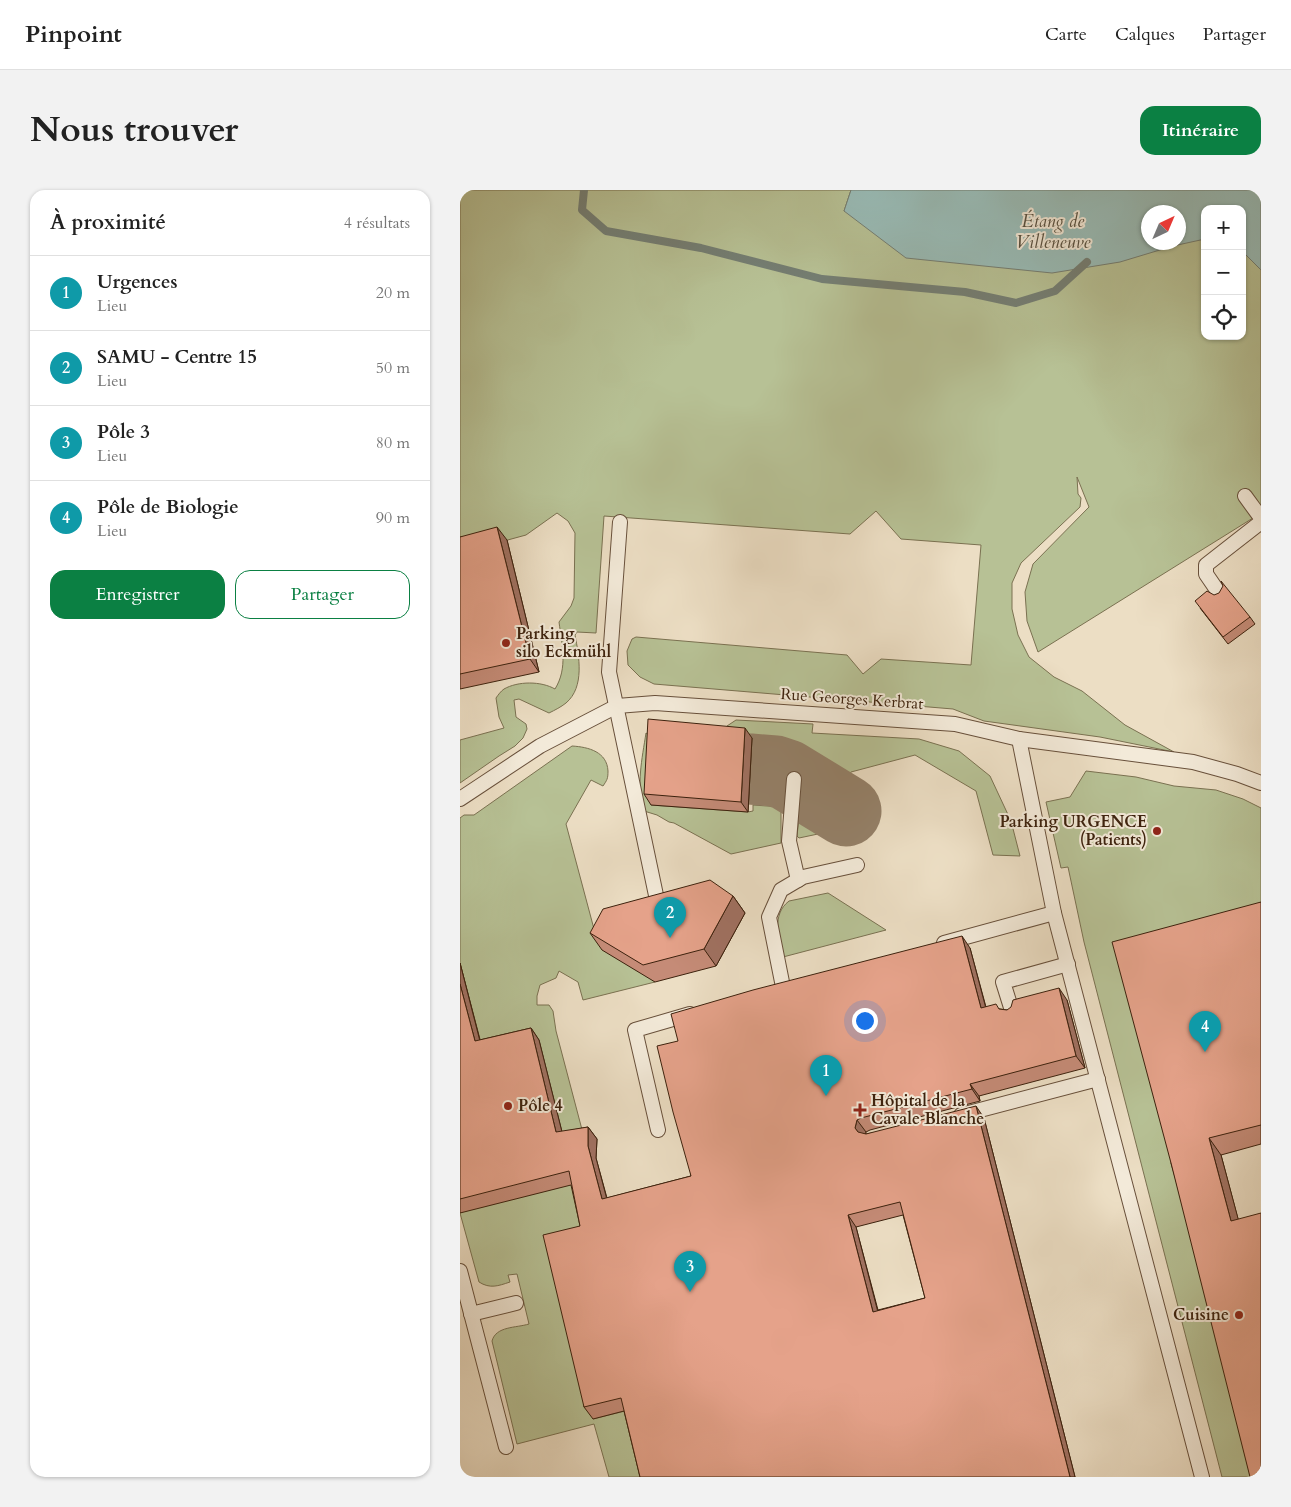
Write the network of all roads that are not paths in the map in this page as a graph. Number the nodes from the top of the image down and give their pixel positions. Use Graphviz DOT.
graph roads {
  1 [pos="1245,496"];
  2 [pos="1261,518"];
  3 [pos="620,522"];
  4 [pos="1261,522"];
  5 [pos="1219,593"];
  6 [pos="617,706"];
  7 [pos="1019,739"];
  8 [pos="794,779"];
  9 [pos="1261,783"];
  10 [pos="460,799"];
  11 [pos="857,865"];
  12 [pos="798,880"];
  13 [pos="657,900"];
  14 [pos="1054,912"];
  15 [pos="933,946"];
  16 [pos="1068,964"];
  17 [pos="783,987"];
  18 [pos="700,1012"];
  19 [pos="1013,1014"];
  20 [pos="1098,1079"];
  21 [pos="949,1118"];
  22 [pos="658,1130"];
  23 [pos="460,1271"];
  24 [pos="516,1303"];
  25 [pos="471,1314"];
  26 [pos="506,1447"];
  27 [pos="1202,1477"];
  1 -- 2 [label="lane"];
  3 -- 6 [label="lane"];
  4 -- 5 [label="lane"];
  6 -- 7 [label="lane, Rue Georges Kerbrat"];
  6 -- 10 [label="lane, Rue Georges Kerbrat"];
  6 -- 13 [label="lane"];
  7 -- 9 [label="lane, Rue Georges Kerbrat"];
  7 -- 14 [label="lane"];
  8 -- 12 [label="lane"];
  11 -- 12 [label="lane"];
  12 -- 17 [label="lane"];
  14 -- 15 [label="lane"];
  14 -- 16 [label="lane"];
  16 -- 19 [label="lane"];
  16 -- 20 [label="lane"];
  18 -- 22 [label="lane"];
  20 -- 21 [label="lane"];
  20 -- 27 [label="lane"];
  23 -- 25 [label="lane"];
  24 -- 25 [label="lane"];
  25 -- 26 [label="lane"];
}
